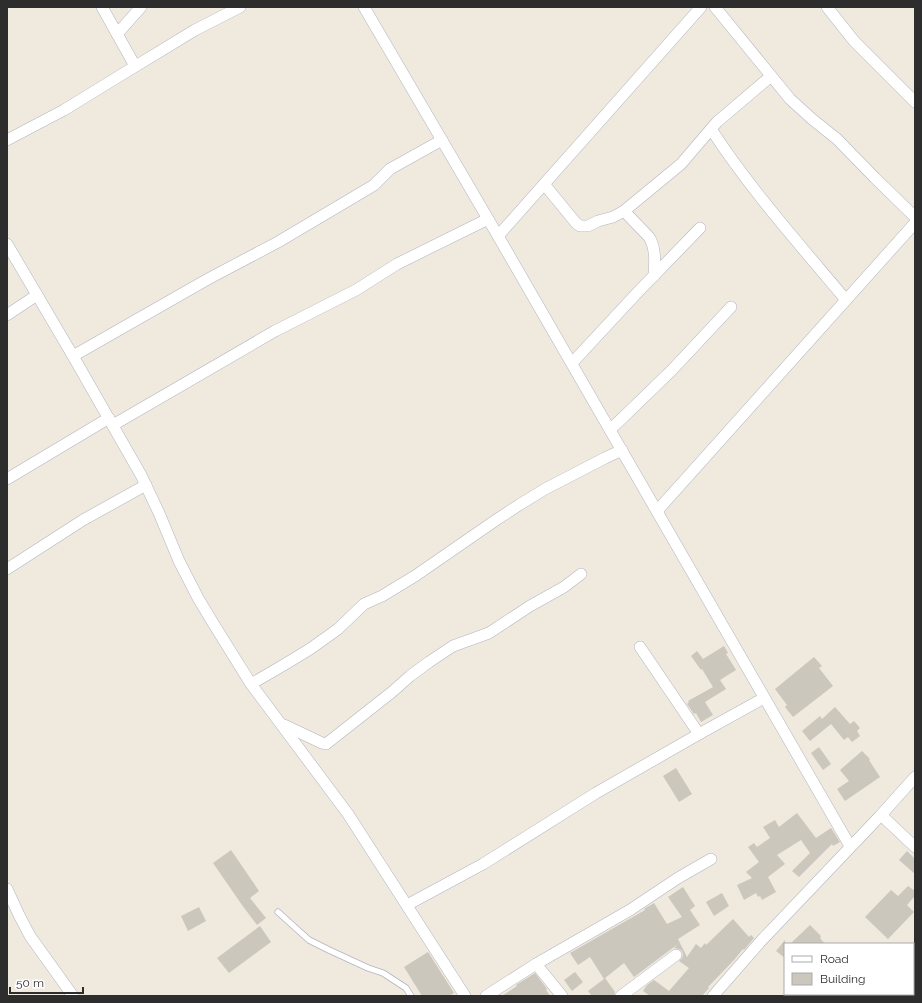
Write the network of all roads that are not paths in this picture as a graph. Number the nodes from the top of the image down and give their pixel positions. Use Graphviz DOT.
graph roads {
  1 [pos="102,7"];
  2 [pos="141,7"];
  3 [pos="240,7"];
  4 [pos="364,7"];
  5 [pos="701,7"];
  6 [pos="715,7"];
  7 [pos="827,7"];
  8 [pos="117,34"];
  9 [pos="135,66"];
  10 [pos="771,76"];
  11 [pos="915,102"];
  12 [pos="711,129"];
  13 [pos="7,140"];
  14 [pos="442,140"];
  15 [pos="544,184"];
  16 [pos="624,211"];
  17 [pos="915,217"];
  18 [pos="488,219"];
  19 [pos="915,223"];
  20 [pos="700,228"];
  21 [pos="498,236"];
  22 [pos="7,244"];
  23 [pos="654,276"];
  24 [pos="37,296"];
  25 [pos="846,300"];
  26 [pos="731,307"];
  27 [pos="7,315"];
  28 [pos="73,356"];
  29 [pos="572,363"];
  30 [pos="111,422"];
  31 [pos="610,430"];
  32 [pos="622,450"];
  33 [pos="7,479"];
  34 [pos="146,485"];
  35 [pos="657,510"];
  36 [pos="7,569"];
  37 [pos="581,574"];
  38 [pos="640,648"];
  39 [pos="251,684"];
  40 [pos="764,698"];
  41 [pos="281,724"];
  42 [pos="698,734"];
  43 [pos="915,777"];
  44 [pos="881,815"];
  45 [pos="850,846"];
  46 [pos="915,847"];
  47 [pos="711,859"];
  48 [pos="7,889"];
  49 [pos="407,905"];
  50 [pos="278,912"];
  51 [pos="676,955"];
  52 [pos="536,964"];
  53 [pos="73,996"];
  54 [pos="411,996"];
  55 [pos="465,996"];
  56 [pos="486,996"];
  57 [pos="562,996"];
  58 [pos="621,996"];
  59 [pos="712,996"];
  1 -- 8 [label="street"];
  2 -- 8 [label="street"];
  3 -- 9 [label="street"];
  4 -- 14 [label="street"];
  5 -- 15 [label="street"];
  6 -- 10 [label="street"];
  7 -- 11 [label="street"];
  8 -- 9 [label="street"];
  9 -- 13 [label="street"];
  10 -- 12 [label="street"];
  10 -- 17 [label="street"];
  12 -- 16 [label="street"];
  12 -- 25 [label="street"];
  14 -- 18 [label="street"];
  14 -- 28 [label="street"];
  15 -- 16 [label="street"];
  15 -- 21 [label="street"];
  16 -- 23 [label="street"];
  18 -- 21 [label="street"];
  18 -- 30 [label="street"];
  19 -- 25 [label="street"];
  20 -- 23 [label="street"];
  21 -- 29 [label="street"];
  22 -- 24 [label="street"];
  23 -- 29 [label="street"];
  24 -- 27 [label="street"];
  24 -- 28 [label="street"];
  25 -- 35 [label="street"];
  26 -- 31 [label="street"];
  28 -- 30 [label="street"];
  29 -- 31 [label="street"];
  30 -- 33 [label="street"];
  30 -- 34 [label="street"];
  31 -- 32 [label="street"];
  32 -- 35 [label="street"];
  32 -- 39 [label="street"];
  34 -- 36 [label="street"];
  34 -- 39 [label="street"];
  35 -- 40 [label="street"];
  37 -- 41 [label="street"];
  38 -- 42 [label="street"];
  39 -- 41 [label="street"];
  40 -- 42 [label="street"];
  40 -- 45 [label="street"];
  41 -- 49 [label="street"];
  42 -- 49 [label="street"];
  43 -- 44 [label="street"];
  44 -- 45 [label="street"];
  44 -- 46 [label="street"];
  45 -- 59 [label="street"];
  47 -- 52 [label="street"];
  48 -- 53 [label="street"];
  49 -- 55 [label="street"];
  50 -- 54 [label="lane"];
  51 -- 58 [label="street"];
  52 -- 56 [label="street"];
  52 -- 57 [label="street"];
}
